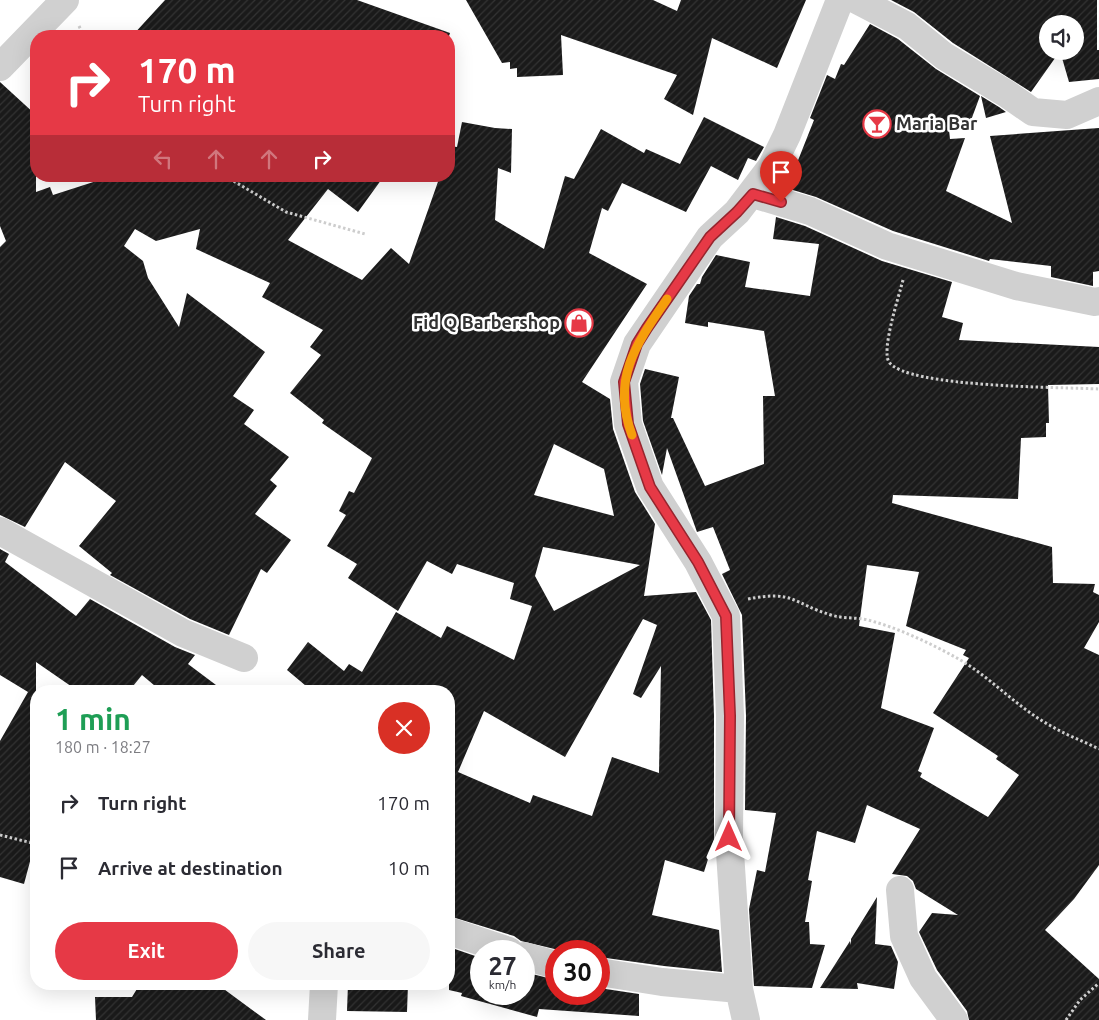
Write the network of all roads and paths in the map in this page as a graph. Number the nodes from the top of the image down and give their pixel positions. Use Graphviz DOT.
graph roads {
  1 [pos="65,0"];
  2 [pos="840,0"];
  3 [pos="857,0"];
  4 [pos="36,30"];
  5 [pos="30,36"];
  6 [pos="0,67"];
  7 [pos="1099,101"];
  8 [pos="235,182"];
  9 [pos="753,194"];
  10 [pos="365,234"];
  11 [pos="909,253"];
  12 [pos="1099,301"];
  13 [pos="1099,389"];
  14 [pos="0,531"];
  15 [pos="720,605"];
  16 [pos="244,658"];
  17 [pos="1099,749"];
  18 [pos="0,834"];
  19 [pos="30,842"];
  20 [pos="900,890"];
  21 [pos="455,933"];
  22 [pos="476,940"];
  23 [pos="610,974"];
  24 [pos="1099,983"];
  25 [pos="739,989"];
  26 [pos="324,990"];
  27 [pos="322,1020"];
  28 [pos="746,1020"];
  29 [pos="954,1020"];
  30 [pos="1066,1020"];
  1 -- 4 [label="street"];
  2 -- 9 [label="street"];
  3 -- 7 [label="street"];
  5 -- 6 [label="street"];
  8 -- 10 [label="path"];
  9 -- 11 [label="street"];
  9 -- 15 [label="street"];
  11 -- 12 [label="street"];
  11 -- 13 [label="path"];
  14 -- 16 [label="street"];
  15 -- 17 [label="path"];
  15 -- 25 [label="street"];
  18 -- 19 [label="path"];
  20 -- 29 [label="street"];
  21 -- 22 [label="street"];
  23 -- 25 [label="street"];
  24 -- 30 [label="path"];
  25 -- 28 [label="street"];
  26 -- 27 [label="street"];
}
